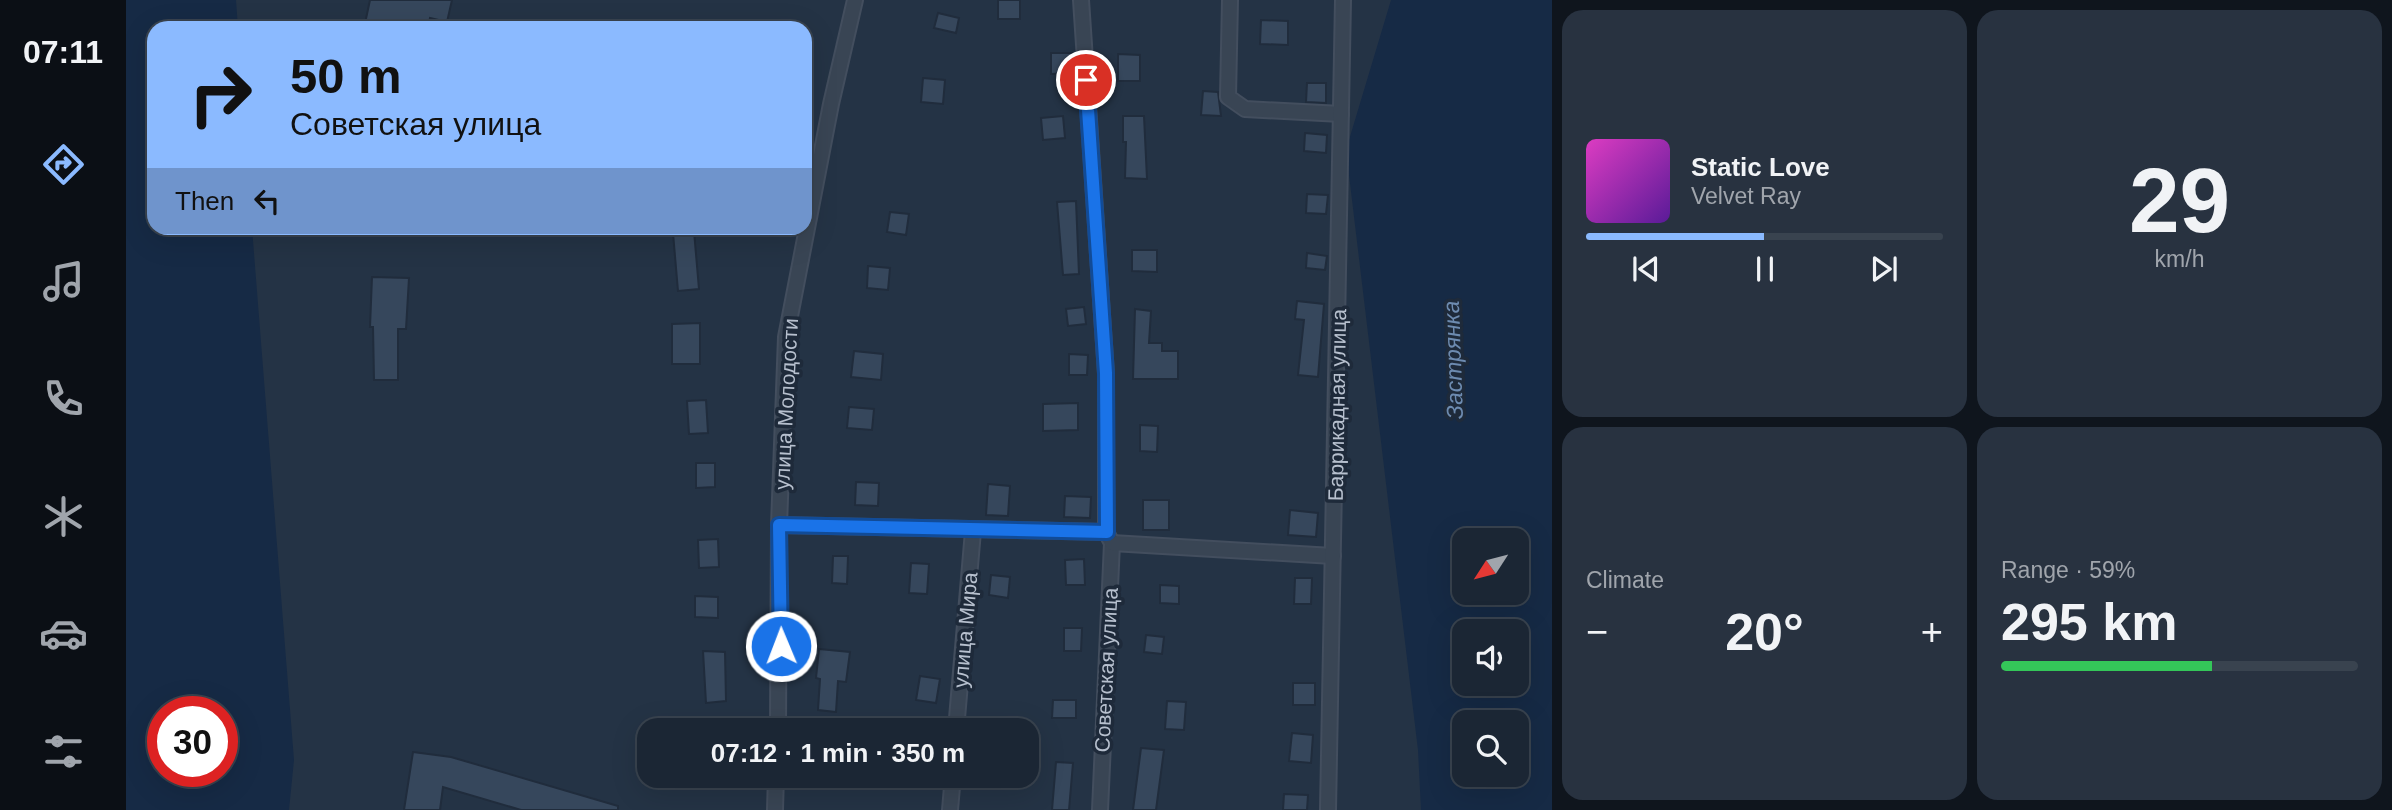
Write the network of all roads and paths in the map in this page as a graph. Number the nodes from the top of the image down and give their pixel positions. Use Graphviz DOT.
graph roads {
  1 [pos="855,0"];
  2 [pos="1081,0"];
  3 [pos="1230,0"];
  4 [pos="1343,0"];
  5 [pos="1341,114"];
  6 [pos="812,202"];
  7 [pos="806,235"];
  8 [pos="779,525"];
  9 [pos="973,531"];
  10 [pos="1109,538"];
  11 [pos="1334,556"];
  12 [pos="778,718"];
  13 [pos="957,718"];
  14 [pos="776,788"];
  15 [pos="952,788"];
  16 [pos="775,810"];
  17 [pos="950,810"];
  18 [pos="1100,810"];
  19 [pos="1328,810"];
  1 -- 6 [label="street, улица Молодости"];
  2 -- 10 [label="street, Советская улица"];
  3 -- 5 [label="street"];
  4 -- 5 [label="street, Баррикадная улица"];
  5 -- 11 [label="street, Баррикадная улица"];
  7 -- 8 [label="street, улица Молодости"];
  8 -- 9 [label="street"];
  8 -- 12 [label="street, улица Молодости"];
  9 -- 10 [label="street"];
  9 -- 13 [label="street, улица Мира"];
  10 -- 11 [label="street"];
  10 -- 18 [label="street, Советская улица"];
  11 -- 19 [label="street, Баррикадная улица"];
  14 -- 16 [label="street"];
  15 -- 17 [label="street"];
}
